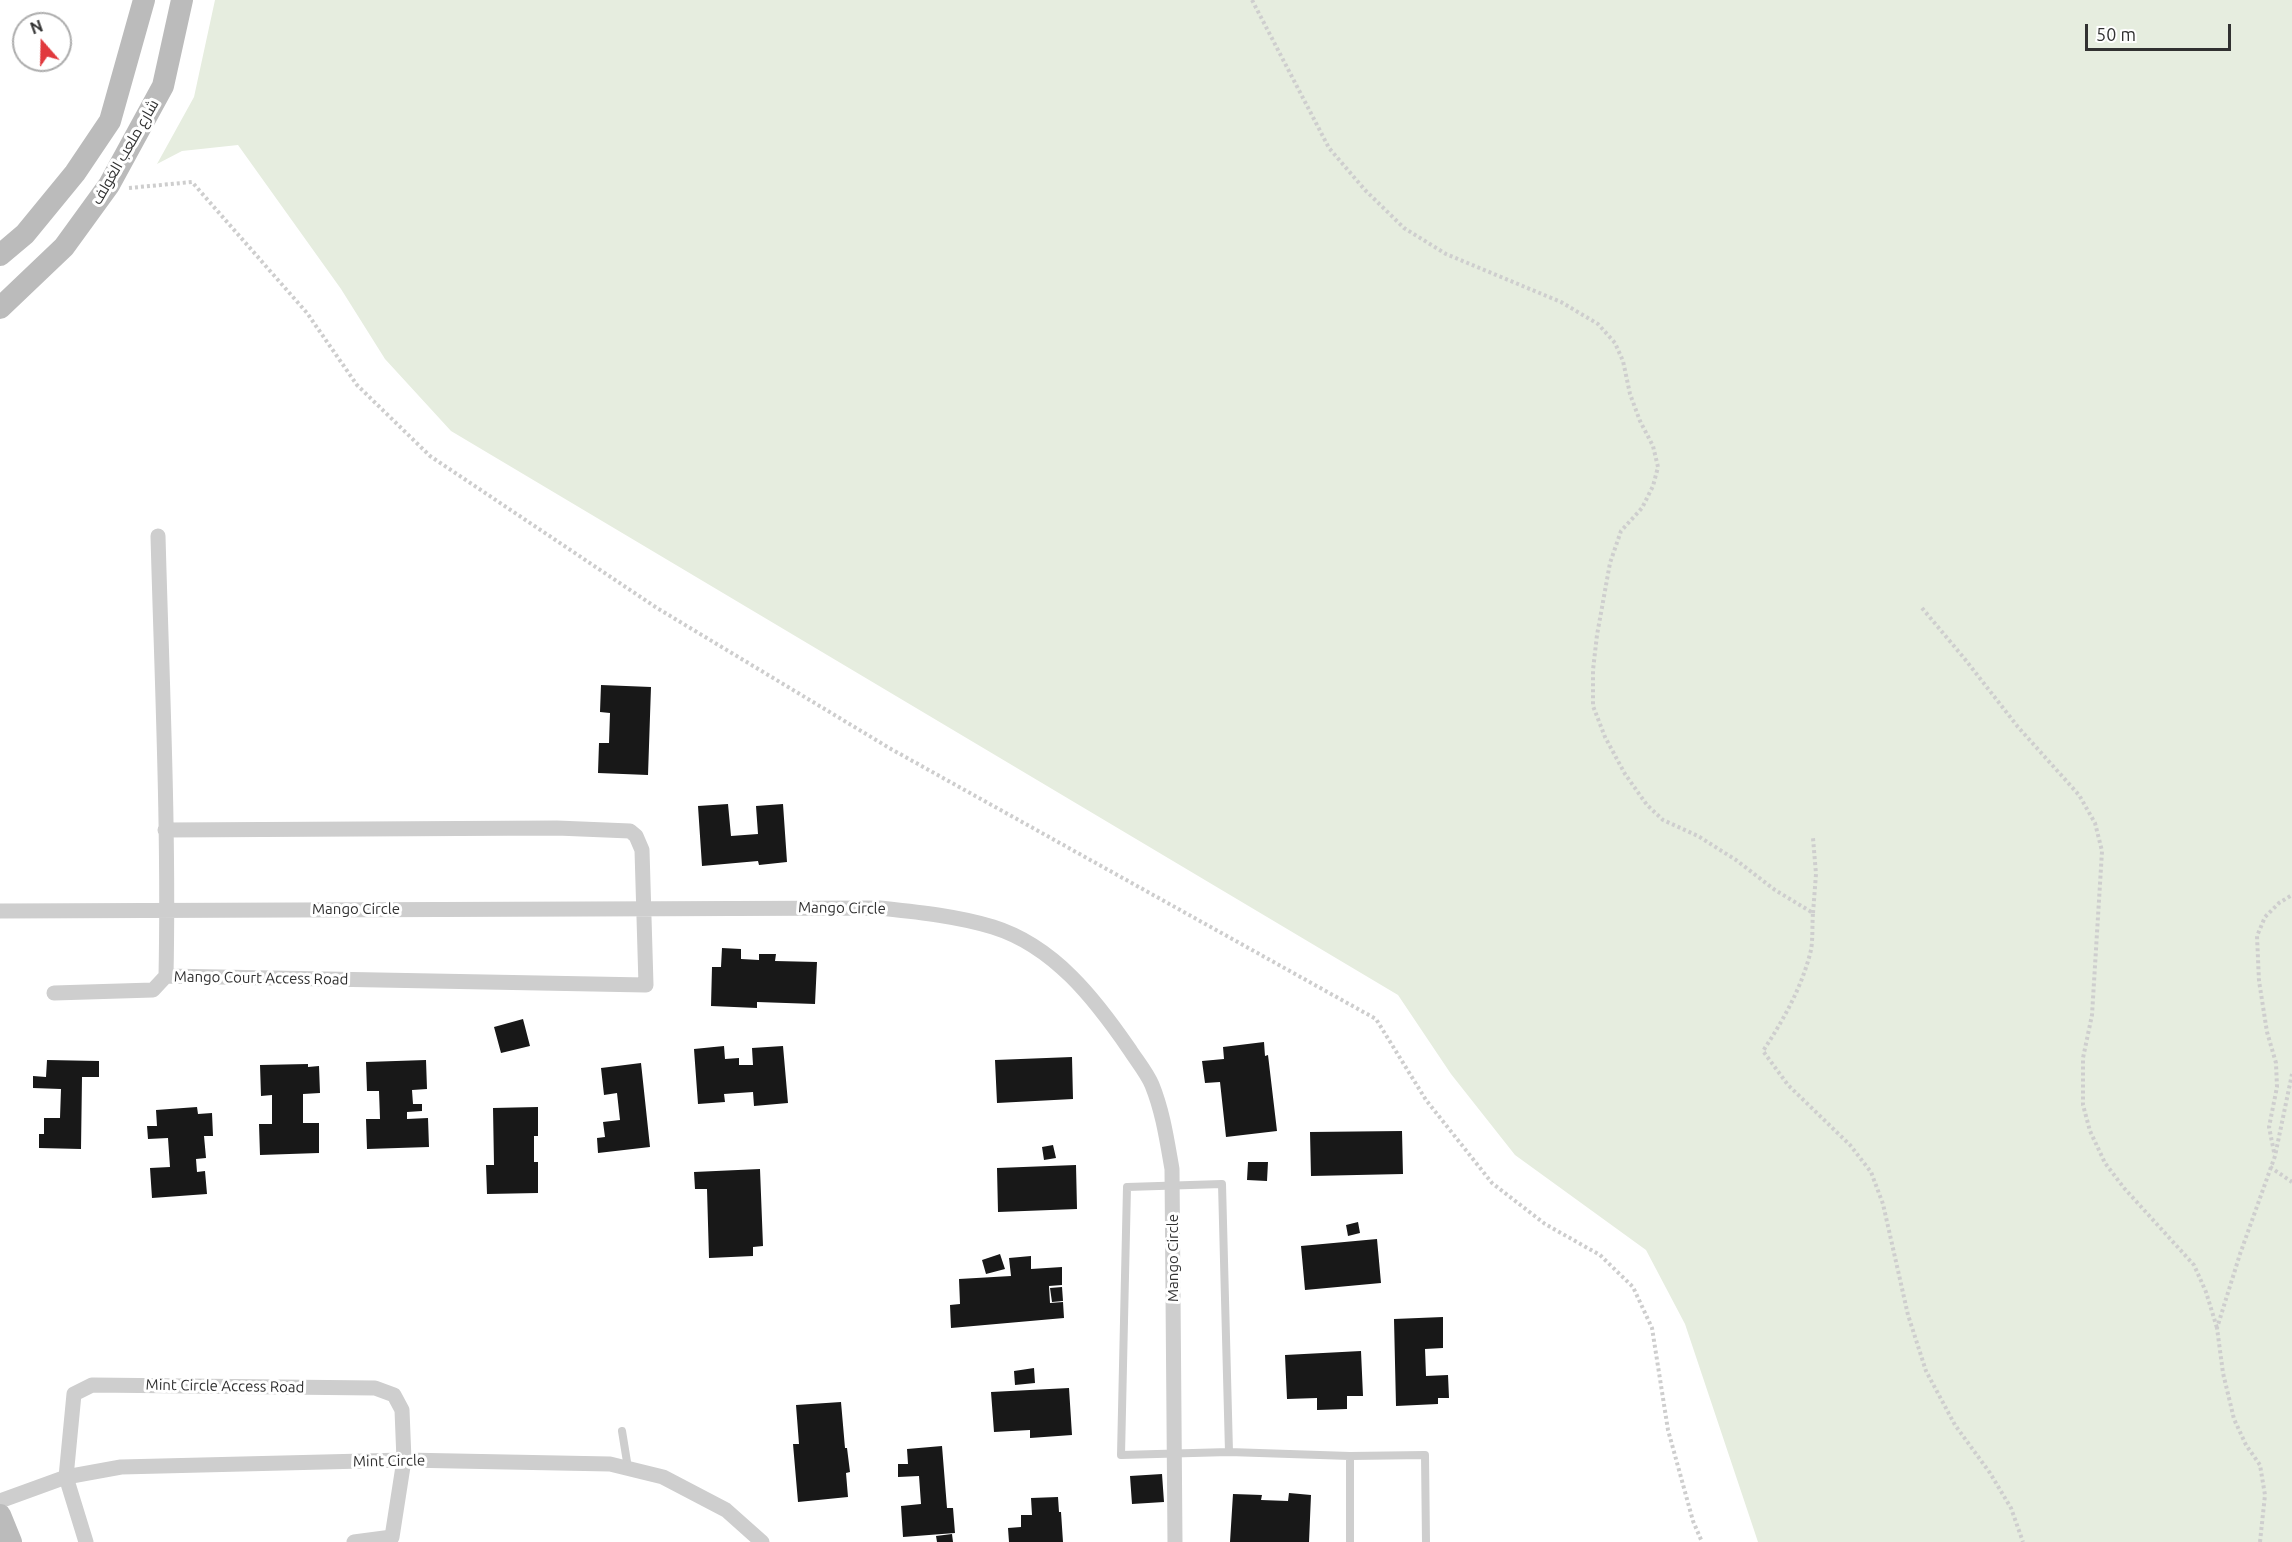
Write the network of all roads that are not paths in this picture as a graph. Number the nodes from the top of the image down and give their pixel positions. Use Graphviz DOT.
graph roads {
  1 [pos="144,0"];
  2 [pos="182,0"];
  3 [pos="0,255"];
  4 [pos="0,308"];
  5 [pos="158,537"];
  6 [pos="165,830"];
  7 [pos="645,908"];
  8 [pos="168,910"];
  9 [pos="0,911"];
  10 [pos="166,976"];
  11 [pos="54,993"];
  12 [pos="1173,1186"];
  13 [pos="622,1431"];
  14 [pos="1229,1452"];
  15 [pos="1174,1455"];
  16 [pos="1350,1456"];
  17 [pos="404,1460"];
  18 [pos="628,1468"];
  19 [pos="66,1477"];
  20 [pos="0,1501"];
  21 [pos="0,1515"];
  22 [pos="11,1542"];
  23 [pos="86,1542"];
  24 [pos="354,1542"];
  25 [pos="762,1542"];
  26 [pos="1175,1542"];
  27 [pos="1350,1542"];
  28 [pos="1426,1542"];
  1 -- 3 [label="main road, شارع ملعب الغولف"];
  2 -- 4 [label="main road, شارع ملعب الغولف"];
  5 -- 6 [label="street, Mango Court Access Road"];
  6 -- 7 [label="street"];
  6 -- 8 [label="street, Mango Court Access Road"];
  7 -- 8 [label="street, Mango Circle"];
  7 -- 10 [label="street, Mango Court Access Road"];
  7 -- 12 [label="street, Mango Circle"];
  8 -- 9 [label="street, Mango Circle"];
  8 -- 10 [label="street, Mango Court Access Road"];
  10 -- 11 [label="street"];
  12 -- 14 [label="lane"];
  12 -- 15 [label="street, Mango Circle"];
  12 -- 15 [label="lane"];
  13 -- 18 [label="lane"];
  14 -- 15 [label="lane"];
  14 -- 16 [label="lane"];
  15 -- 26 [label="street, Mango Circle"];
  16 -- 27 [label="lane"];
  16 -- 28 [label="lane"];
  17 -- 18 [label="street, Mint Circle"];
  17 -- 19 [label="street, Mint Circle"];
  17 -- 19 [label="street, Mint Circle Access Road"];
  17 -- 24 [label="street"];
  18 -- 25 [label="street, Mint Circle"];
  19 -- 20 [label="street, Mint Circle"];
  19 -- 23 [label="street"];
  21 -- 22 [label="main road"];
}
